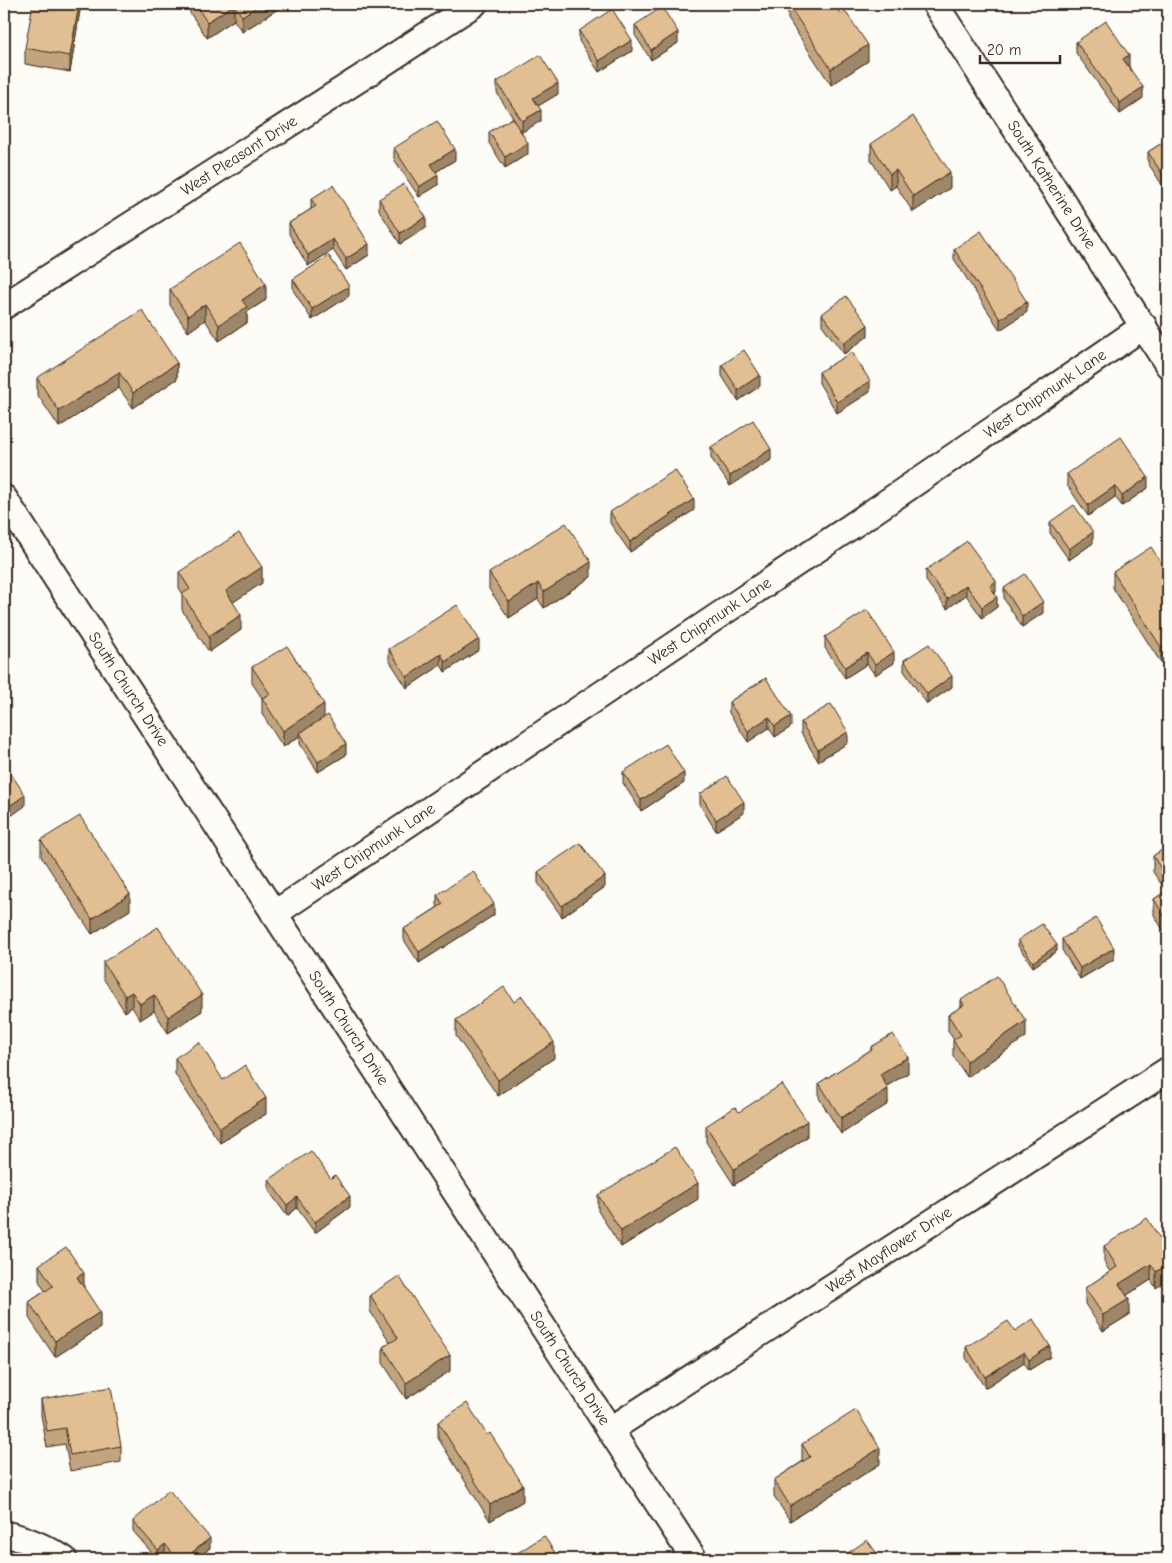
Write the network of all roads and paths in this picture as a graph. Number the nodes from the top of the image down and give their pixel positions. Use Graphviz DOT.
graph roads {
  1 [pos="474,4"];
  2 [pos="935,4"];
  3 [pos="4,306"];
  4 [pos="1144,326"];
  5 [pos="1168,365"];
  6 [pos="4,498"];
  7 [pos="274,914"];
  8 [pos="1168,1070"];
  9 [pos="610,1430"];
  10 [pos="4,1534"];
  11 [pos="64,1559"];
  12 [pos="694,1559"];
  1 -- 3 [label="street, West Pleasant Drive"];
  2 -- 4 [label="street, South Katherine Drive"];
  4 -- 5 [label="street, South Katherine Drive"];
  4 -- 7 [label="street, West Chipmunk Lane"];
  6 -- 7 [label="street, South Church Drive"];
  7 -- 9 [label="street, South Church Drive"];
  8 -- 9 [label="street, West Mayflower Drive"];
  9 -- 12 [label="street, South Church Drive"];
  10 -- 11 [label="street"];
}
